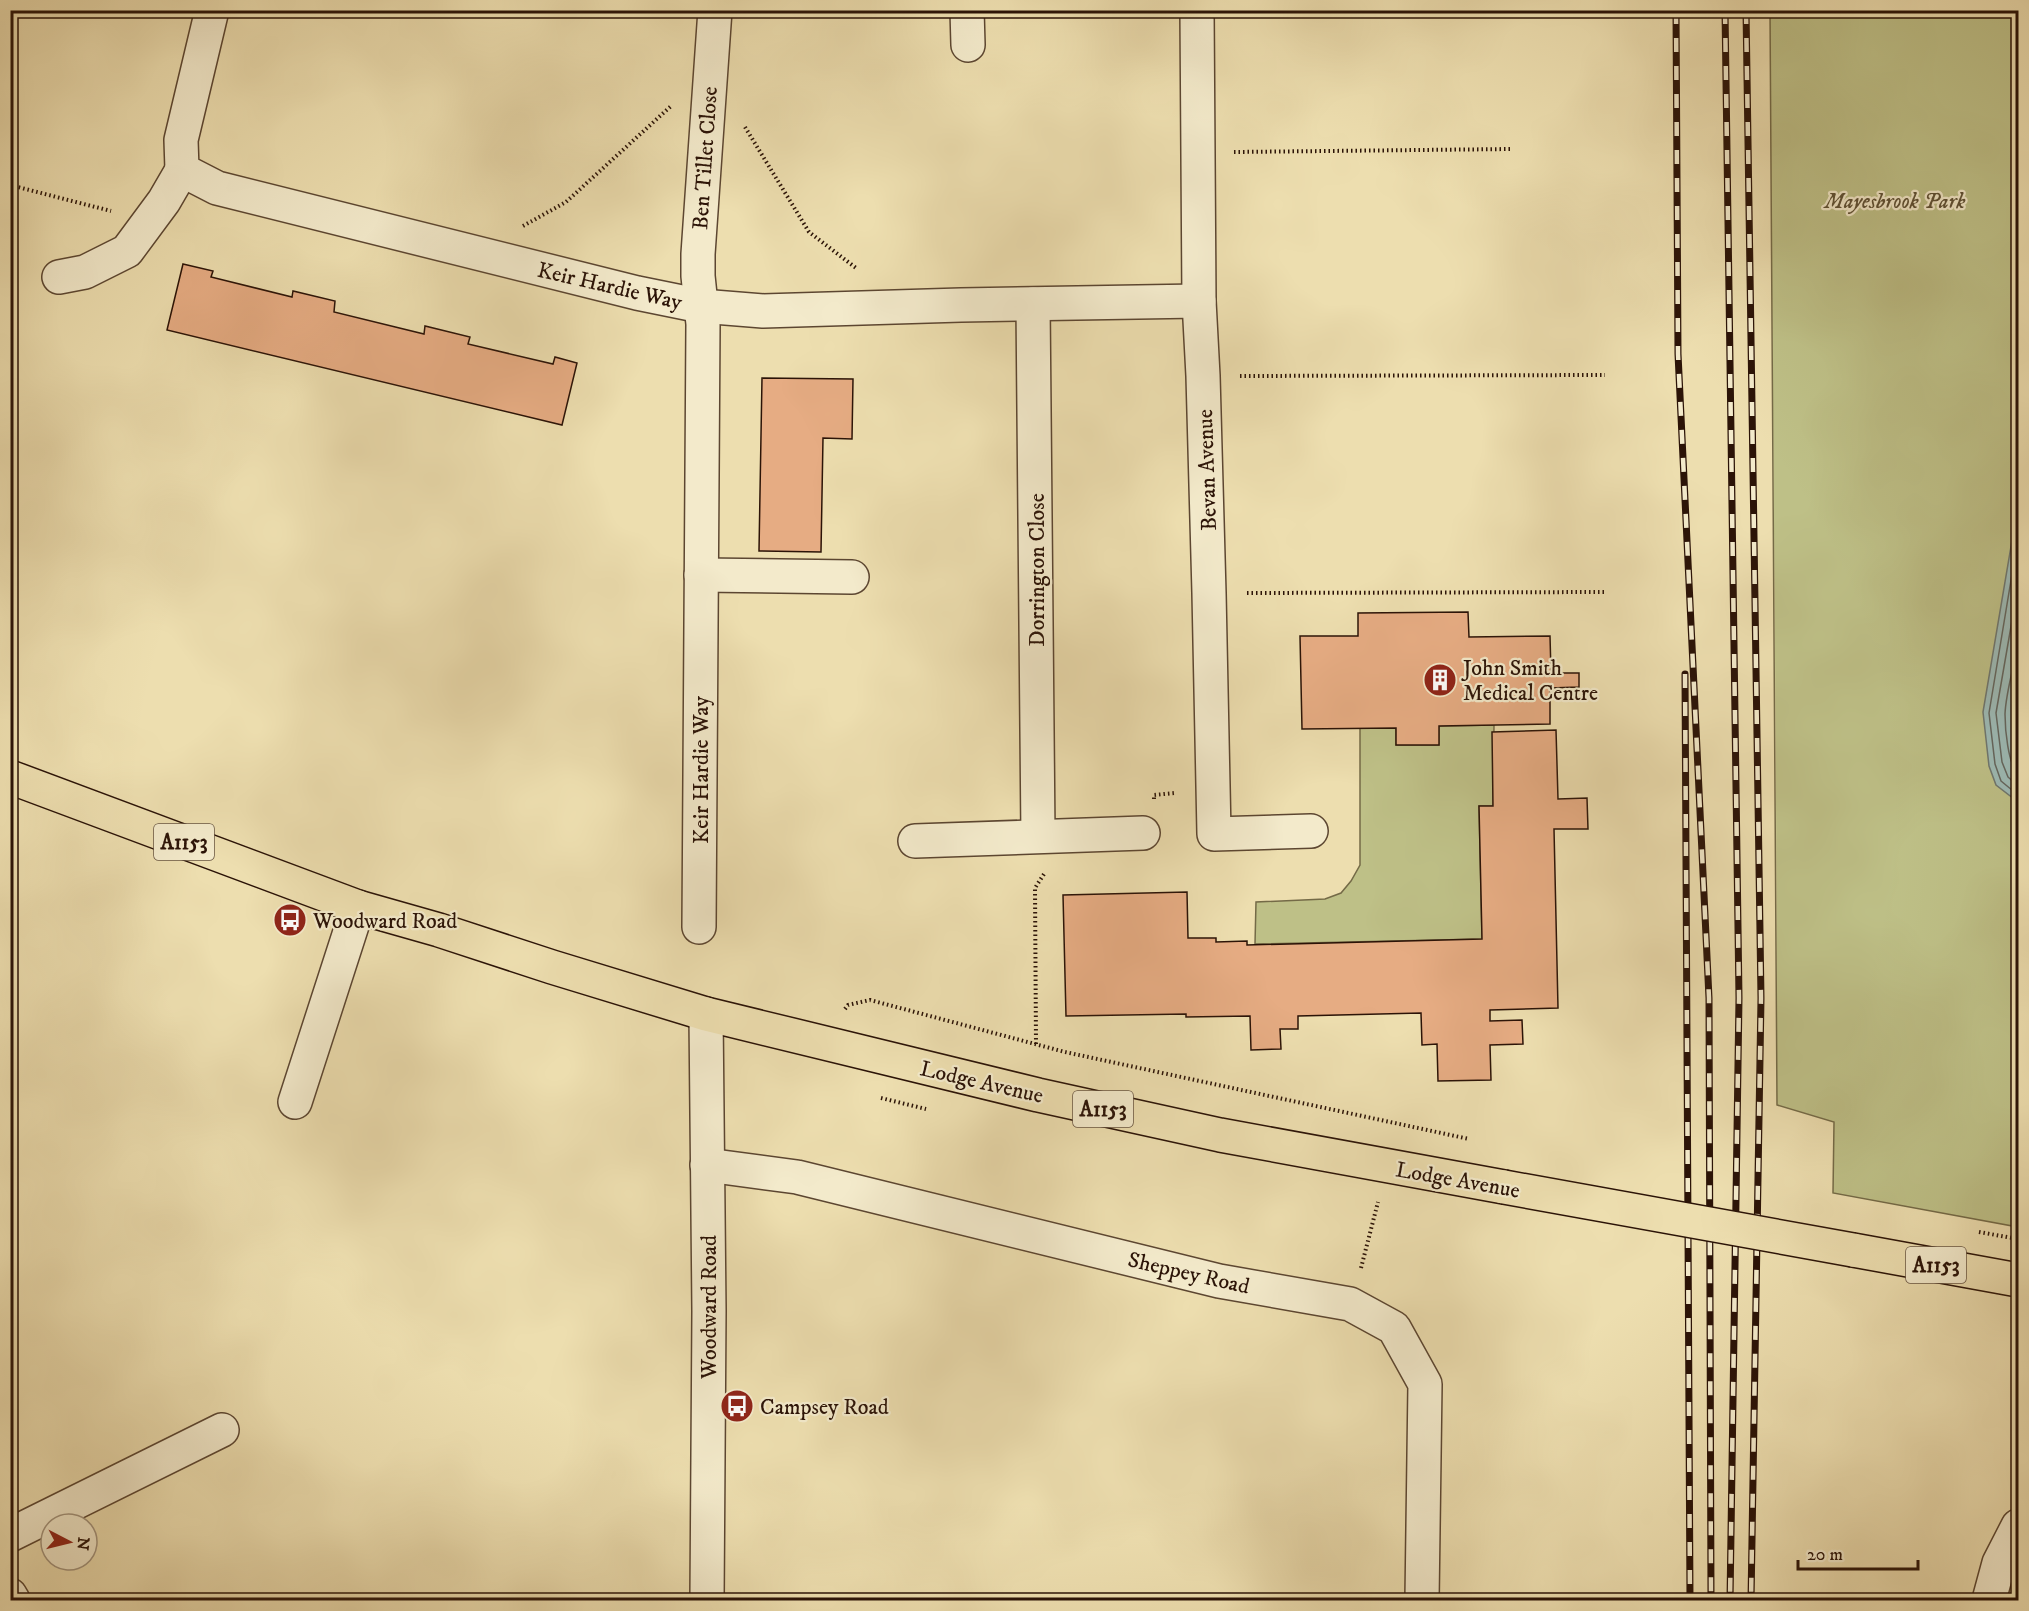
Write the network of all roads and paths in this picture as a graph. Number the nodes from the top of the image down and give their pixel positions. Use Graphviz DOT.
graph roads {
  1 [pos="212,10"];
  2 [pos="716,10"];
  3 [pos="967,10"];
  4 [pos="1197,10"];
  5 [pos="968,45"];
  6 [pos="708,95"];
  7 [pos="1512,149"];
  8 [pos="1198,153"];
  9 [pos="183,170"];
  10 [pos="10,185"];
  11 [pos="150,220"];
  12 [pos="522,227"];
  13 [pos="856,268"];
  14 [pos="59,277"];
  15 [pos="1199,302"];
  16 [pos="1033,304"];
  17 [pos="701,306"];
  18 [pos="1605,375"];
  19 [pos="1203,376"];
  20 [pos="701,575"];
  21 [pos="852,577"];
  22 [pos="1607,592"];
  23 [pos="1209,593"];
  24 [pos="10,777"];
  25 [pos="1212,790"];
  26 [pos="1148,819"];
  27 [pos="1311,831"];
  28 [pos="1038,836"];
  29 [pos="915,841"];
  30 [pos="1049,866"];
  31 [pos="358,907"];
  32 [pos="699,927"];
  33 [pos="706,1014"];
  34 [pos="824,1043"];
  35 [pos="1036,1044"];
  36 [pos="295,1102"];
  37 [pos="1469,1139"];
  38 [pos="707,1165"];
  39 [pos="1374,1223"];
  40 [pos="1360,1272"];
  41 [pos="2019,1280"];
  42 [pos="222,1430"];
  43 [pos="2019,1526"];
  44 [pos="10,1535"];
  45 [pos="10,1594"];
  46 [pos="13,1600"];
  47 [pos="707,1600"];
  48 [pos="1422,1600"];
  49 [pos="1989,1600"];
  1 -- 9 [label="street"];
  2 -- 6 [label="street, Ben Tillet Close"];
  3 -- 5 [label="street"];
  4 -- 8 [label="street, Bevan Avenue"];
  6 -- 12 [label="path"];
  6 -- 13 [label="path"];
  6 -- 17 [label="street, Ben Tillet Close"];
  7 -- 8 [label="path"];
  8 -- 15 [label="street, Bevan Avenue"];
  9 -- 11 [label="street"];
  9 -- 17 [label="street, Keir Hardie Way"];
  10 -- 11 [label="path"];
  11 -- 14 [label="street"];
  15 -- 16 [label="street"];
  15 -- 19 [label="street, Bevan Avenue"];
  16 -- 17 [label="street"];
  16 -- 28 [label="street, Dorrington Close"];
  17 -- 20 [label="street, Keir Hardie Way"];
  18 -- 19 [label="path"];
  19 -- 23 [label="street, Bevan Avenue"];
  20 -- 21 [label="street"];
  20 -- 32 [label="street, Keir Hardie Way"];
  22 -- 23 [label="path"];
  23 -- 25 [label="street, Bevan Avenue"];
  24 -- 31 [label="main road, Lodge Avenue / A1153"];
  25 -- 26 [label="path"];
  25 -- 27 [label="street, Bevan Avenue"];
  26 -- 28 [label="street"];
  28 -- 29 [label="street"];
  30 -- 35 [label="path"];
  31 -- 33 [label="main road, Lodge Avenue / A1153"];
  31 -- 36 [label="street"];
  33 -- 34 [label="main road, Lodge Avenue / A1153"];
  33 -- 38 [label="street, Woodward Road"];
  34 -- 35 [label="path"];
  34 -- 41 [label="main road, Lodge Avenue / A1153, bridge"];
  35 -- 37 [label="path"];
  38 -- 47 [label="street, Woodward Road"];
  38 -- 48 [label="street, Sheppey Road"];
  39 -- 40 [label="path"];
  42 -- 44 [label="street"];
  43 -- 49 [label="street"];
  45 -- 46 [label="street"];
}
